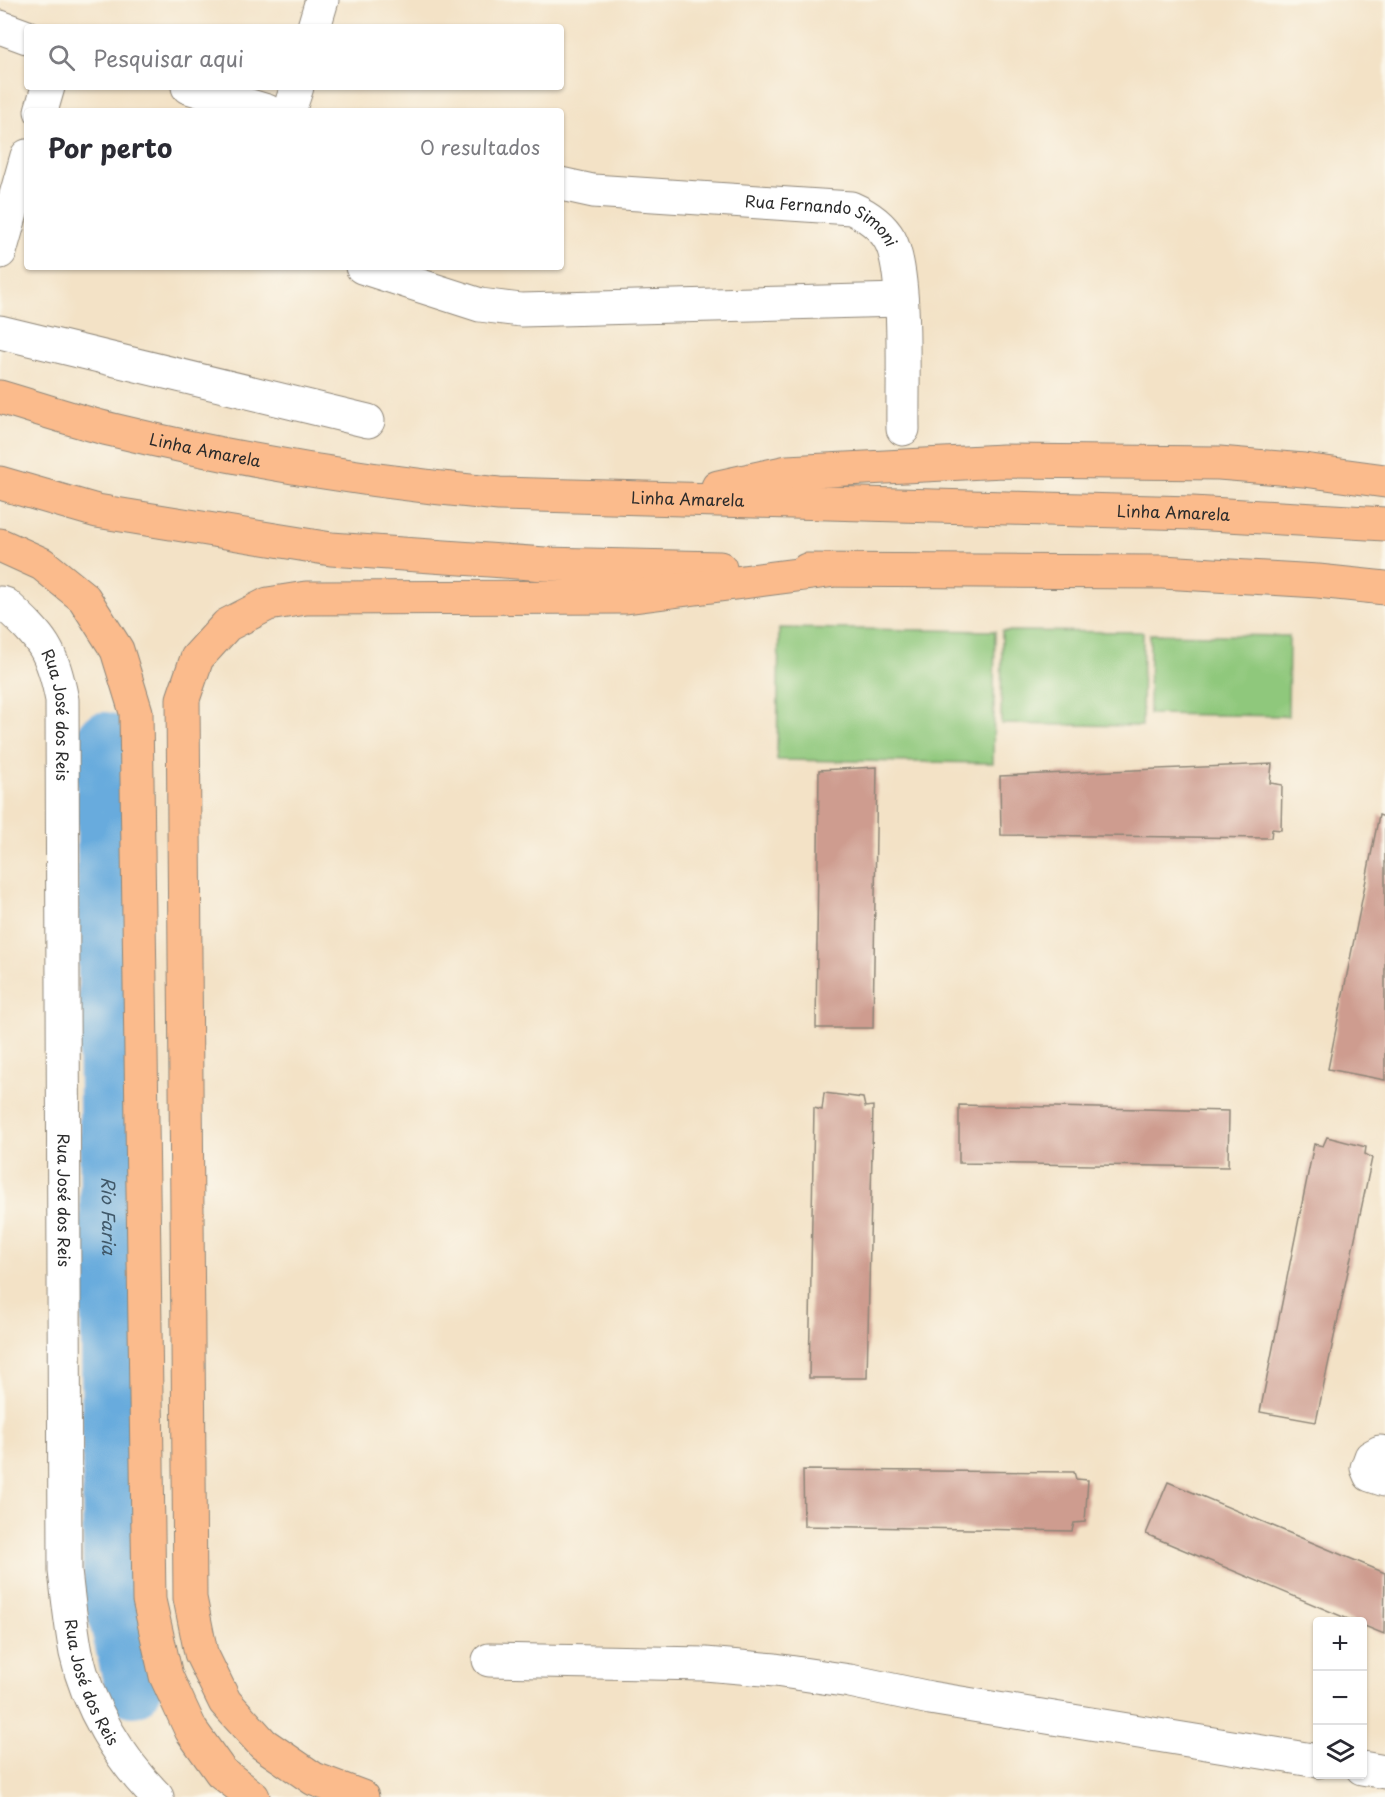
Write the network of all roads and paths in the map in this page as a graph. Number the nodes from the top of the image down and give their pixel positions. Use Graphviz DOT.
graph roads {
  1 [pos="322,0"];
  2 [pos="315,24"];
  3 [pos="0,27"];
  4 [pos="24,36"];
  5 [pos="47,90"];
  6 [pos="198,90"];
  7 [pos="296,90"];
  8 [pos="42,108"];
  9 [pos="257,108"];
  10 [pos="290,108"];
  11 [pos="24,169"];
  12 [pos="564,185"];
  13 [pos="0,252"];
  14 [pos="372,270"];
  15 [pos="901,300"];
  16 [pos="0,333"];
  17 [pos="0,397"];
  18 [pos="368,421"];
  19 [pos="903,429"];
  20 [pos="1385,481"];
  21 [pos="0,483"];
  22 [pos="669,497"];
  23 [pos="1385,524"];
  24 [pos="0,545"];
  25 [pos="840,571"];
  26 [pos="1385,588"];
  27 [pos="0,603"];
  28 [pos="142,1154"];
  29 [pos="187,1157"];
  30 [pos="1385,1453"];
  31 [pos="1385,1480"];
  32 [pos="489,1660"];
  33 [pos="1313,1760"];
  34 [pos="1367,1769"];
  35 [pos="1385,1772"];
  36 [pos="157,1797"];
  37 [pos="253,1797"];
  38 [pos="362,1797"];
  1 -- 2 [label="street"];
  3 -- 4 [label="street"];
  5 -- 8 [label="street"];
  6 -- 9 [label="street"];
  7 -- 10 [label="street"];
  11 -- 13 [label="street"];
  12 -- 15 [label="street, Rua Fernando Simoni"];
  14 -- 15 [label="street"];
  15 -- 19 [label="street, Rua Fernando Simoni"];
  16 -- 18 [label="street"];
  17 -- 22 [label="highway, Linha Amarela"];
  20 -- 22 [label="highway"];
  21 -- 25 [label="highway"];
  22 -- 23 [label="highway, Linha Amarela"];
  24 -- 28 [label="highway"];
  25 -- 26 [label="highway"];
  25 -- 29 [label="highway"];
  27 -- 36 [label="street, Rua José dos Reis"];
  28 -- 29 [label="highway"];
  28 -- 37 [label="highway"];
  29 -- 38 [label="highway"];
  30 -- 31 [label="street"];
  32 -- 33 [label="street"];
  34 -- 35 [label="street"];
}
